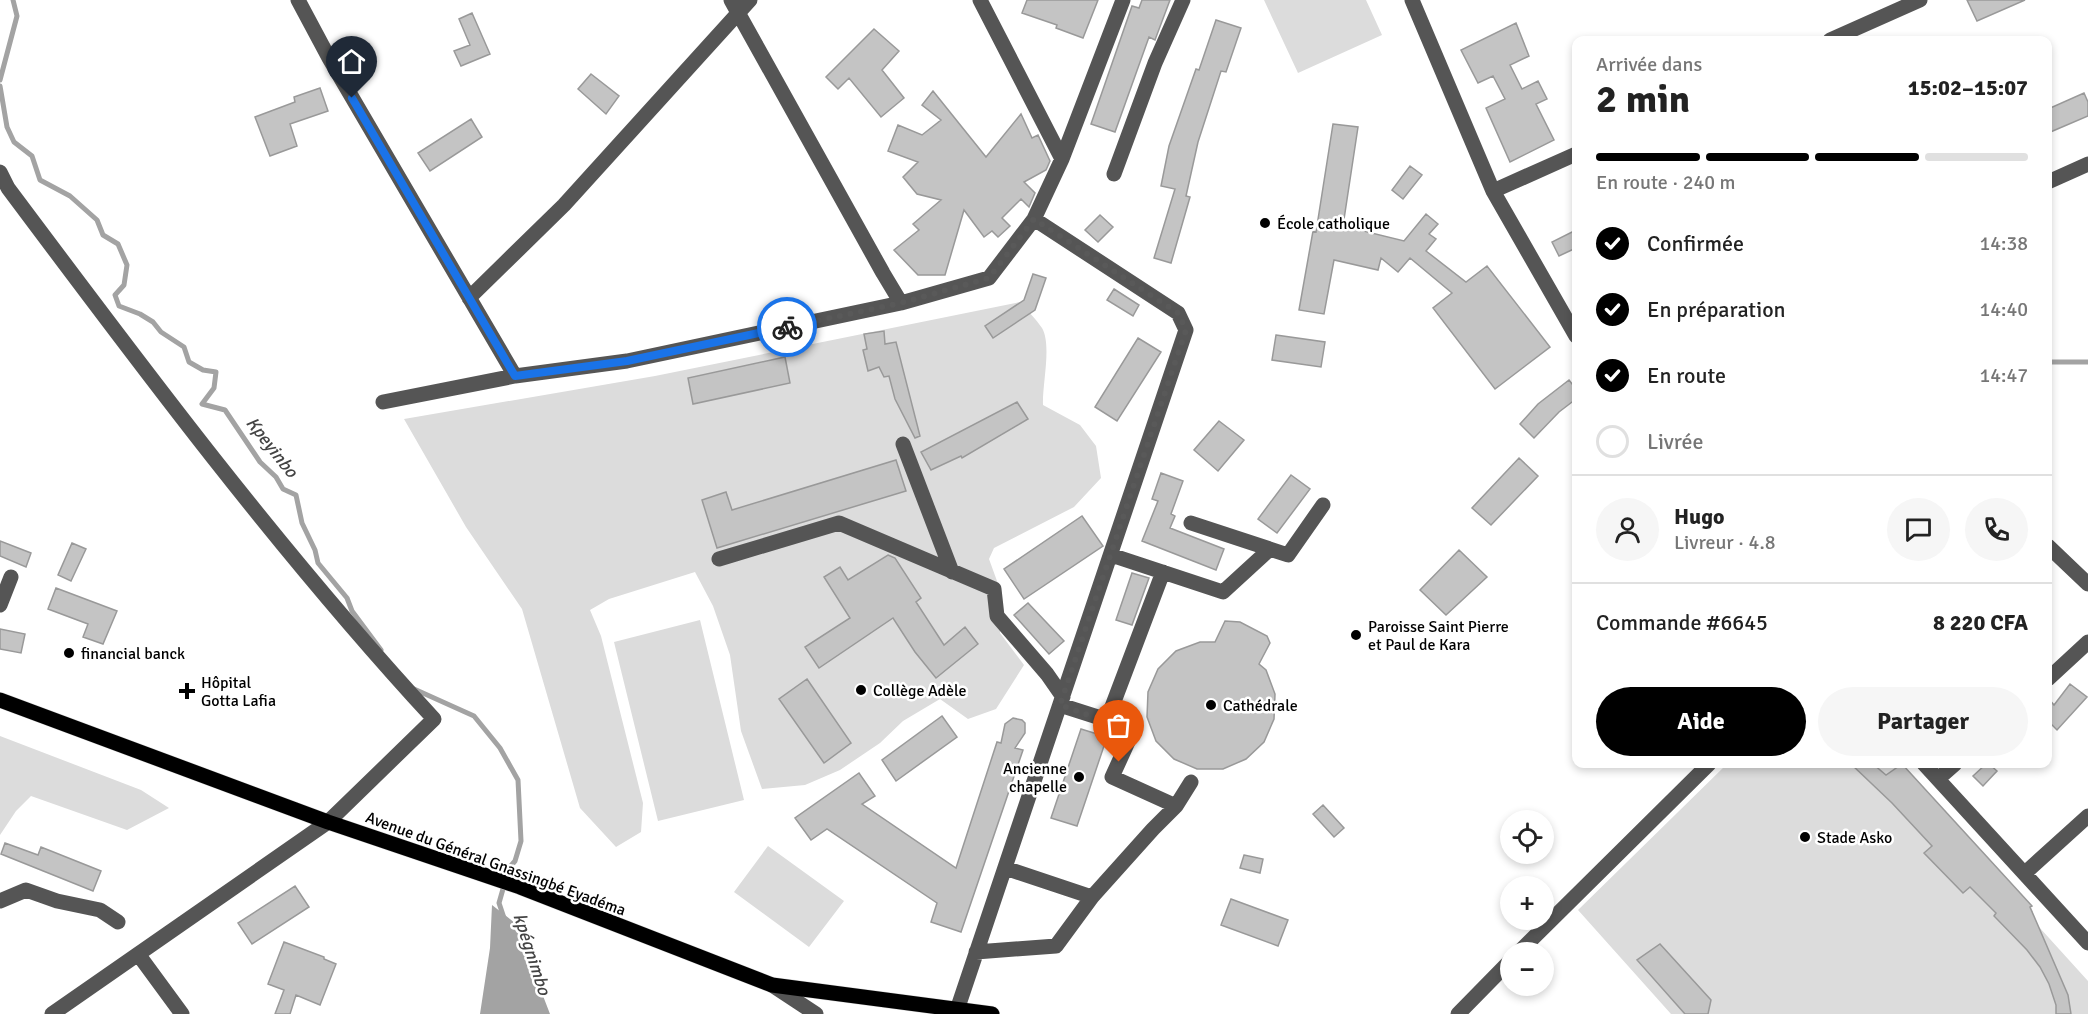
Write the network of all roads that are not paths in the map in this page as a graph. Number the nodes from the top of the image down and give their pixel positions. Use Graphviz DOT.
graph roads {
  1 [pos="298,0"];
  2 [pos="750,0"];
  3 [pos="980,0"];
  4 [pos="1123,0"];
  5 [pos="1184,0"];
  6 [pos="1412,0"];
  7 [pos="1920,0"];
  8 [pos="735,6"];
  9 [pos="1839,36"];
  10 [pos="1572,156"];
  11 [pos="1062,159"];
  12 [pos="2088,164"];
  13 [pos="0,172"];
  14 [pos="1114,174"];
  15 [pos="2052,180"];
  16 [pos="1493,191"];
  17 [pos="4,192"];
  18 [pos="1034,219"];
  19 [pos="469,298"];
  20 [pos="901,303"];
  21 [pos="1572,329"];
  22 [pos="515,376"];
  23 [pos="383,402"];
  24 [pos="903,444"];
  25 [pos="1323,505"];
  26 [pos="1191,523"];
  27 [pos="1270,549"];
  28 [pos="2052,550"];
  29 [pos="1111,555"];
  30 [pos="719,559"];
  31 [pos="952,572"];
  32 [pos="1163,572"];
  33 [pos="11,577"];
  34 [pos="2088,584"];
  35 [pos="0,606"];
  36 [pos="2088,642"];
  37 [pos="2052,675"];
  38 [pos="0,700"];
  39 [pos="1062,701"];
  40 [pos="1107,720"];
  41 [pos="1705,768"];
  42 [pos="1928,768"];
  43 [pos="1950,768"];
  44 [pos="1938,779"];
  45 [pos="1191,782"];
  46 [pos="1176,806"];
  47 [pos="2088,816"];
  48 [pos="328,822"];
  49 [pos="1005,868"];
  50 [pos="2025,873"];
  51 [pos="1092,897"];
  52 [pos="0,901"];
  53 [pos="118,921"];
  54 [pos="1529,942"];
  55 [pos="2088,943"];
  56 [pos="976,952"];
  57 [pos="138,954"];
  58 [pos="1500,971"];
  59 [pos="772,985"];
  60 [pos="957,1010"];
  61 [pos="52,1014"];
  62 [pos="182,1014"];
  63 [pos="816,1014"];
  64 [pos="992,1014"];
  65 [pos="1458,1014"];
  1 -- 19 [label="street"];
  2 -- 8 [label="street"];
  3 -- 11 [label="street"];
  4 -- 11 [label="street"];
  5 -- 14 [label="street"];
  6 -- 16 [label="street"];
  7 -- 9 [label="street"];
  8 -- 19 [label="street"];
  8 -- 20 [label="street"];
  10 -- 16 [label="street"];
  11 -- 18 [label="street"];
  12 -- 15 [label="street"];
  13 -- 17 [label="street"];
  16 -- 21 [label="street"];
  17 -- 48 [label="street"];
  18 -- 20 [label="street"];
  18 -- 29 [label="street"];
  19 -- 22 [label="street"];
  20 -- 22 [label="street"];
  22 -- 23 [label="street"];
  24 -- 31 [label="street"];
  25 -- 27 [label="street"];
  26 -- 27 [label="street"];
  27 -- 32 [label="street"];
  28 -- 34 [label="street"];
  29 -- 32 [label="street"];
  29 -- 39 [label="street"];
  30 -- 31 [label="street"];
  31 -- 39 [label="street"];
  32 -- 40 [label="street"];
  33 -- 35 [label="street"];
  36 -- 37 [label="street"];
  38 -- 48 [label="main road, Avenue du Général Gnassingbé Eyadéma"];
  39 -- 40 [label="street"];
  39 -- 49 [label="street"];
  40 -- 46 [label="street"];
  41 -- 54 [label="street"];
  42 -- 44 [label="street"];
  43 -- 44 [label="street"];
  44 -- 50 [label="street"];
  45 -- 46 [label="street"];
  46 -- 51 [label="street"];
  47 -- 50 [label="street"];
  48 -- 57 [label="street"];
  48 -- 59 [label="main road, Avenue du Général Gnassingbé Eyadéma"];
  49 -- 51 [label="street"];
  49 -- 56 [label="street"];
  50 -- 55 [label="street"];
  51 -- 56 [label="street"];
  52 -- 53 [label="street"];
  56 -- 60 [label="street"];
  57 -- 61 [label="street"];
  57 -- 62 [label="street"];
  58 -- 65 [label="street"];
  59 -- 60 [label="main road, Avenue du Général Gnassingbé Eyadéma"];
  59 -- 63 [label="street"];
  60 -- 64 [label="main road, Avenue du Général Gnassingbé Eyadéma"];
}
